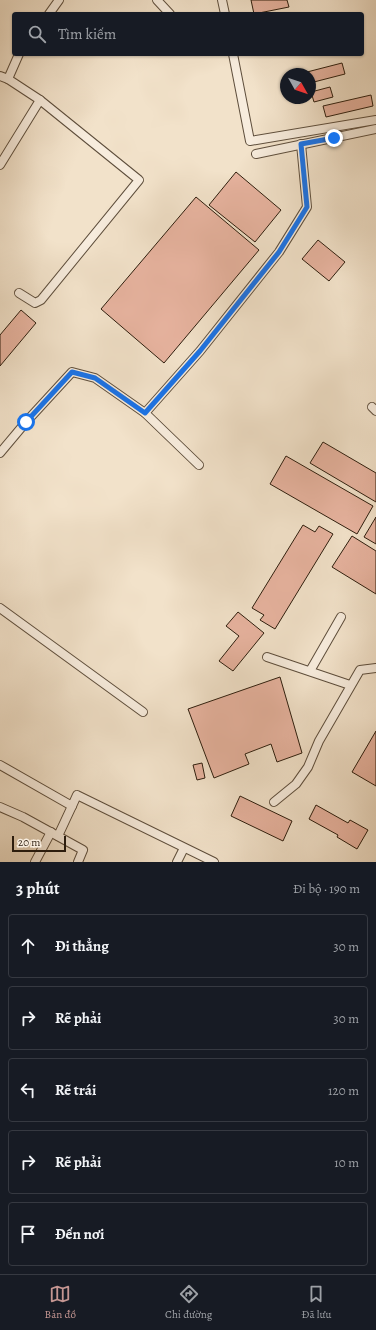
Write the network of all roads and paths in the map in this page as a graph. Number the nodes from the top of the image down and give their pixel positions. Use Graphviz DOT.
graph roads {
  1 [pos="59,0"];
  2 [pos="157,0"];
  3 [pos="222,0"];
  4 [pos="50,12"];
  5 [pos="168,12"];
  6 [pos="225,12"];
  7 [pos="19,56"];
  8 [pos="233,56"];
  9 [pos="0,76"];
  10 [pos="8,79"];
  11 [pos="40,100"];
  12 [pos="376,120"];
  13 [pos="376,129"];
  14 [pos="301,144"];
  15 [pos="256,154"];
  16 [pos="0,165"];
  17 [pos="19,293"];
  18 [pos="145,413"];
  19 [pos="0,453"];
  20 [pos="199,465"];
  21 [pos="0,608"];
  22 [pos="341,617"];
  23 [pos="267,657"];
  24 [pos="376,668"];
  25 [pos="310,671"];
  26 [pos="350,685"];
  27 [pos="143,712"];
  28 [pos="0,765"];
  29 [pos="274,802"];
  30 [pos="72,806"];
  31 [pos="0,807"];
  32 [pos="54,834"];
  33 [pos="184,848"];
  34 [pos="35,862"];
  35 [pos="78,862"];
  36 [pos="177,862"];
  37 [pos="214,862"];
  1 -- 4 [label="lane"];
  2 -- 5 [label="lane"];
  3 -- 6 [label="lane"];
  7 -- 10 [label="lane"];
  8 -- 12 [label="lane"];
  9 -- 10 [label="lane"];
  10 -- 11 [label="lane"];
  11 -- 16 [label="lane"];
  11 -- 17 [label="lane"];
  13 -- 14 [label="lane"];
  14 -- 15 [label="lane"];
  14 -- 18 [label="lane"];
  18 -- 19 [label="lane"];
  18 -- 20 [label="lane"];
  21 -- 27 [label="lane"];
  22 -- 25 [label="lane"];
  23 -- 25 [label="lane"];
  24 -- 26 [label="lane"];
  25 -- 26 [label="lane"];
  26 -- 29 [label="lane"];
  28 -- 30 [label="lane"];
  30 -- 32 [label="lane"];
  30 -- 33 [label="lane"];
  31 -- 32 [label="lane"];
  32 -- 34 [label="lane"];
  32 -- 35 [label="lane"];
  33 -- 36 [label="lane"];
  33 -- 37 [label="lane"];
}
